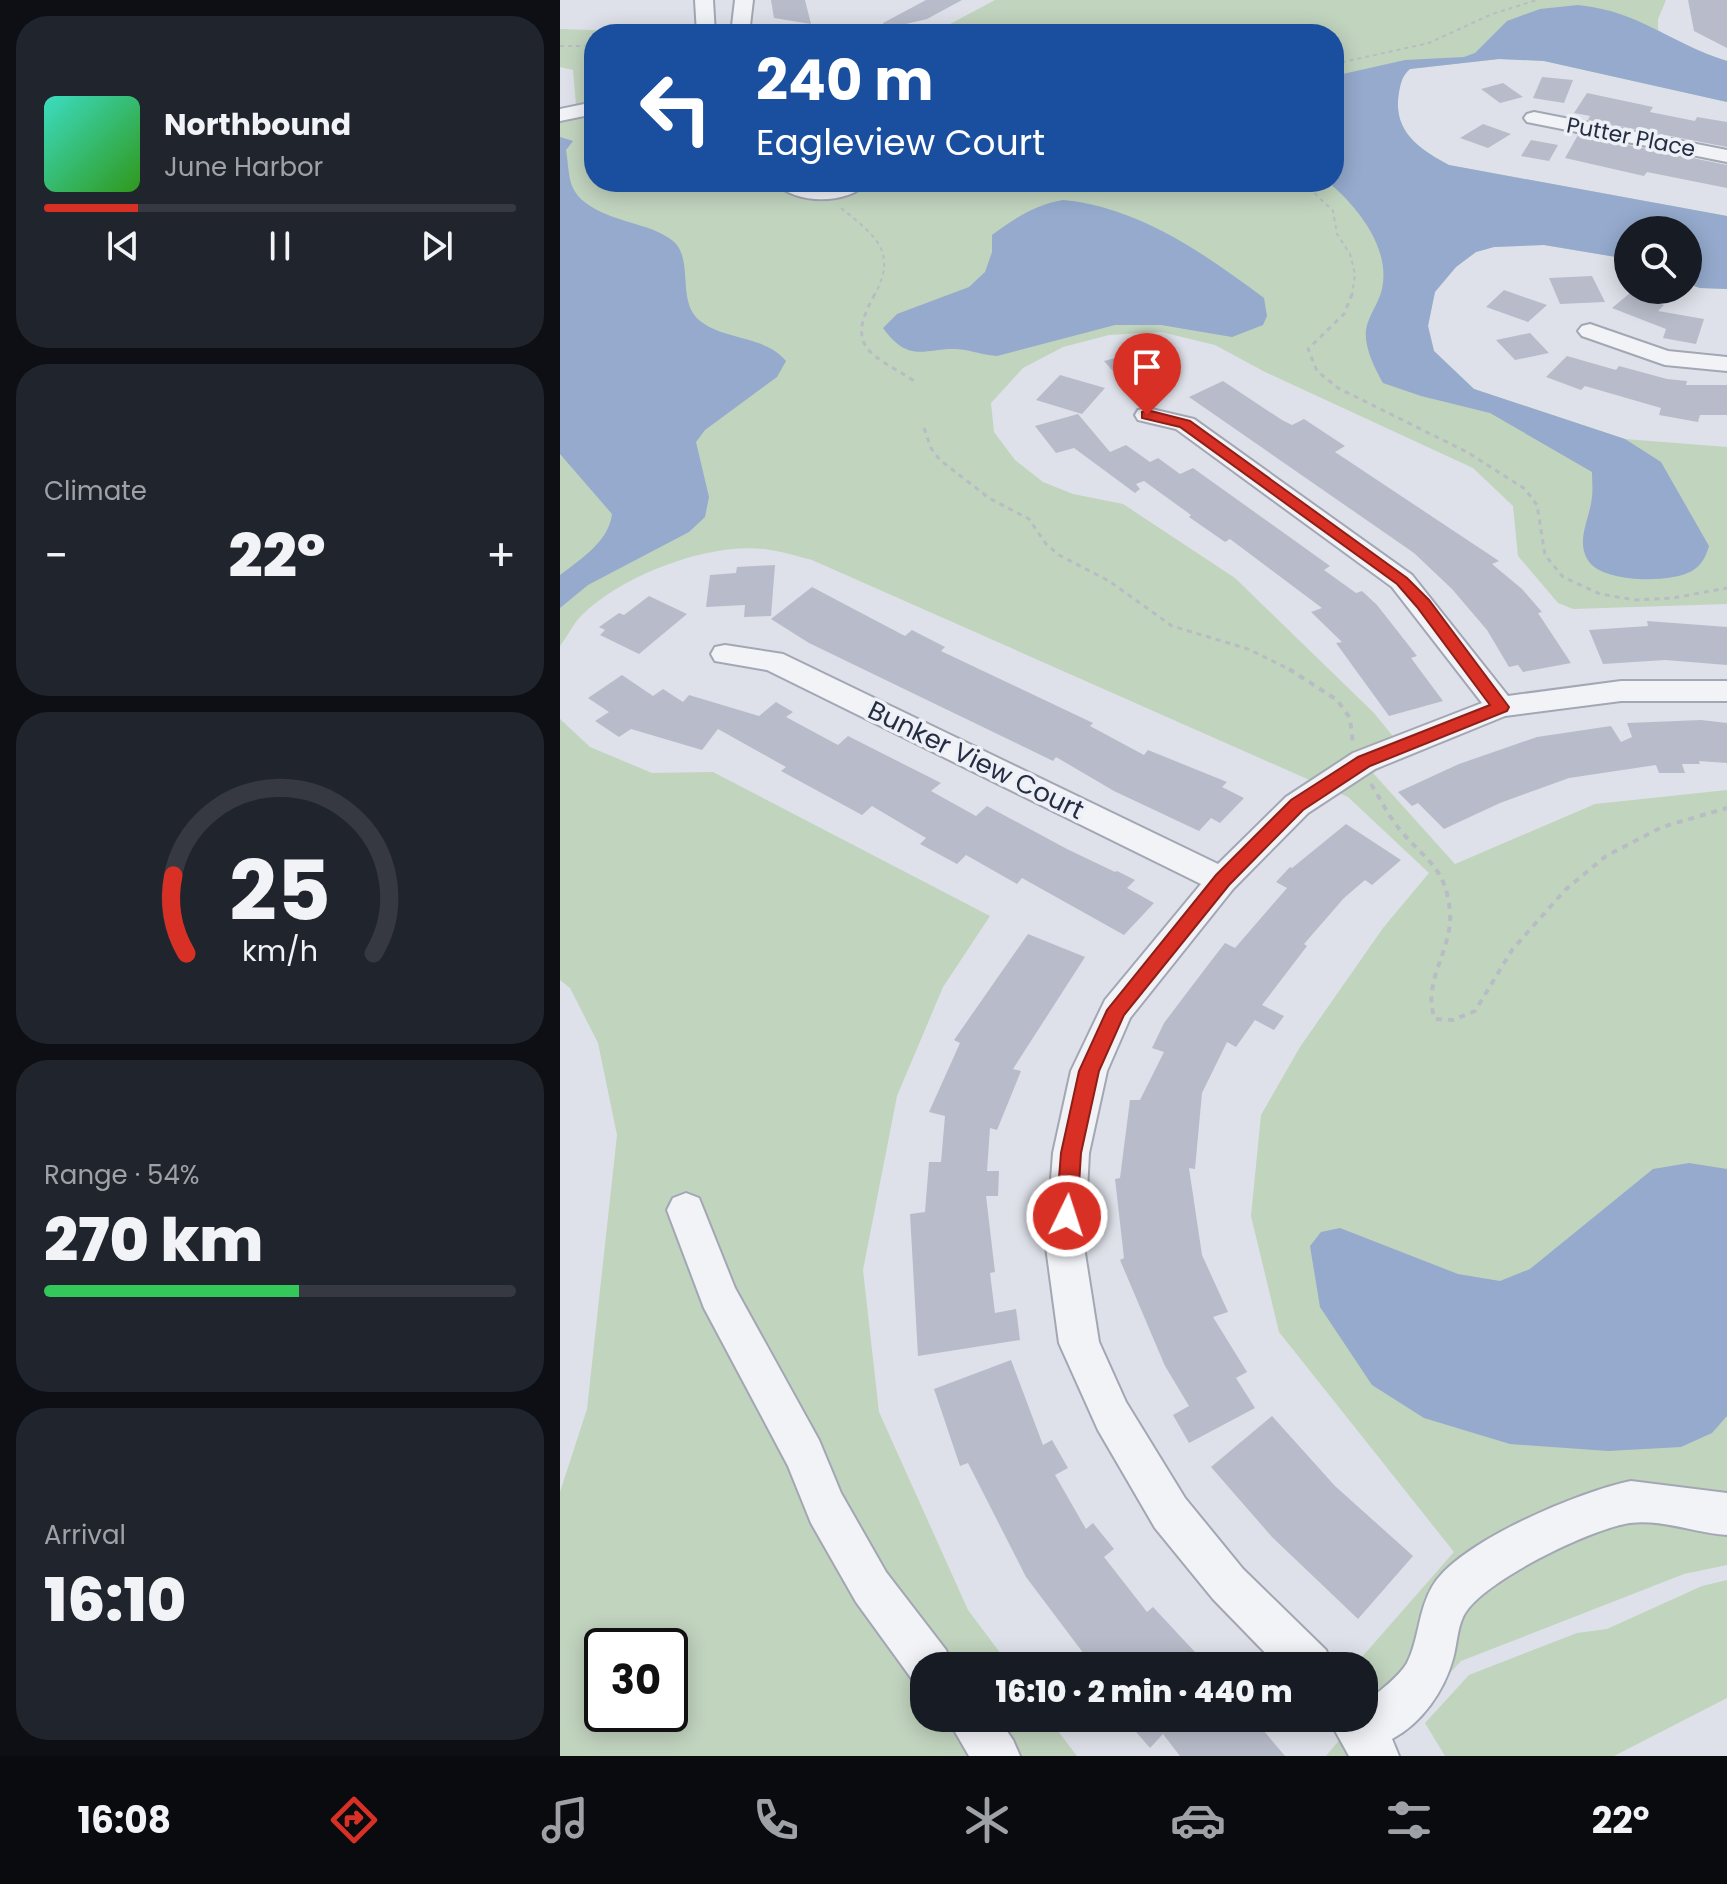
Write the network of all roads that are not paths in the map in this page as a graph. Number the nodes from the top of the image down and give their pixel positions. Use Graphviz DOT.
graph roads {
  1 [pos="704,0"];
  2 [pos="744,0"];
  3 [pos="705,24"];
  4 [pos="741,24"];
  5 [pos="584,110"];
  6 [pos="560,115"];
  7 [pos="1534,118"];
  8 [pos="1727,156"];
  9 [pos="807,192"];
  10 [pos="828,192"];
  11 [pos="1590,331"];
  12 [pos="1727,364"];
  13 [pos="1147,415"];
  14 [pos="725,654"];
  15 [pos="1727,691"];
  16 [pos="1501,707"];
  17 [pos="1222,880"];
  18 [pos="686,1210"];
  19 [pos="1727,1514"];
  20 [pos="920,1652"];
  21 [pos="1296,1652"];
  22 [pos="1378,1723"];
  23 [pos="980,1732"];
  24 [pos="997,1756"];
  1 -- 3 [label="street"];
  2 -- 4 [label="street"];
  5 -- 6 [label="street"];
  7 -- 8 [label="street, Putter Place"];
  9 -- 10 [label="street"];
  11 -- 12 [label="street"];
  13 -- 16 [label="street"];
  14 -- 17 [label="street, Bunker View Court"];
  15 -- 16 [label="street"];
  16 -- 17 [label="street"];
  17 -- 21 [label="street"];
  18 -- 20 [label="street"];
  19 -- 22 [label="street"];
  23 -- 24 [label="street"];
}
